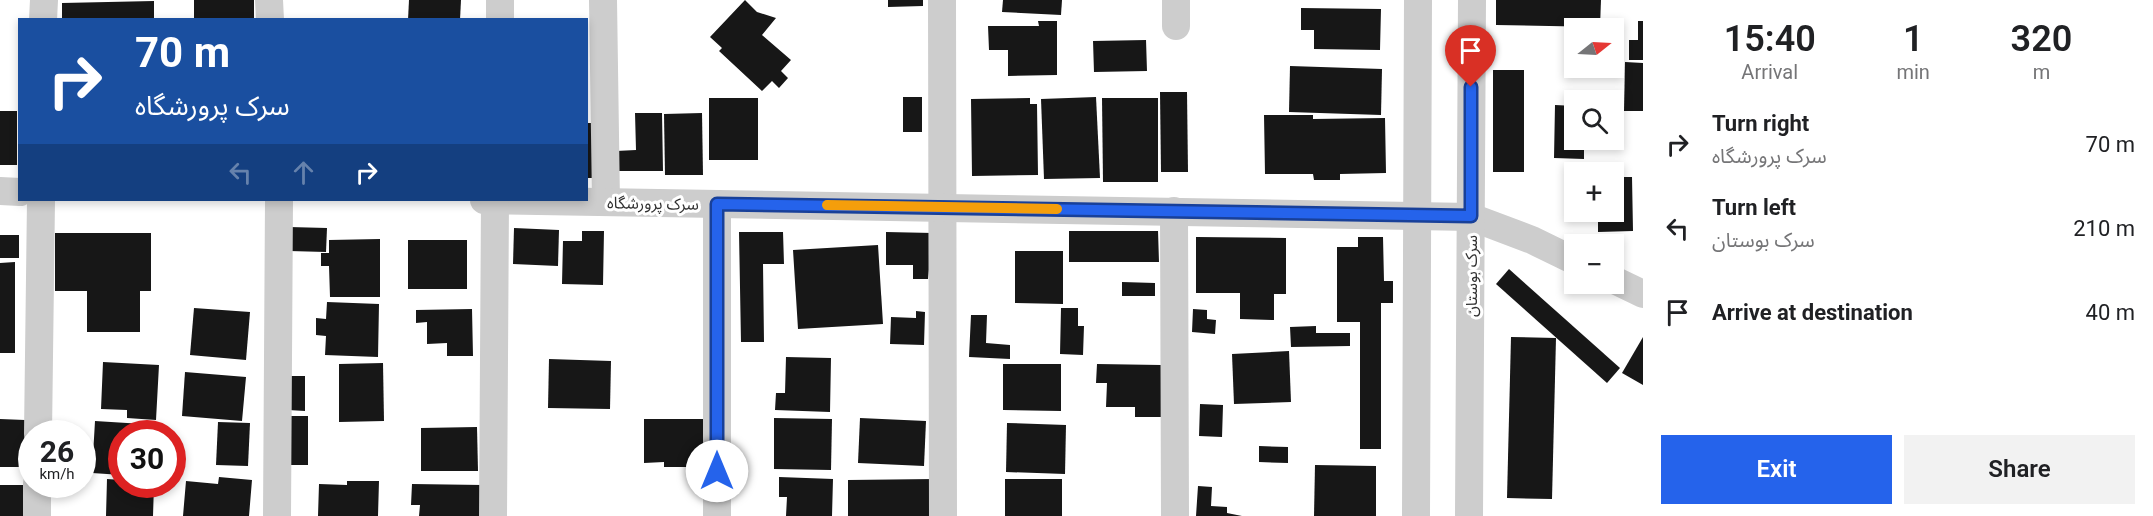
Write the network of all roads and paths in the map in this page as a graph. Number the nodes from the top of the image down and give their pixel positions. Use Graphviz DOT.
graph roads {
  1 [pos="44,0"];
  2 [pos="268,0"];
  3 [pos="500,0"];
  4 [pos="603,0"];
  5 [pos="942,0"];
  6 [pos="1418,0"];
  7 [pos="1472,0"];
  8 [pos="43,18"];
  9 [pos="270,18"];
  10 [pos="500,18"];
  11 [pos="0,191"];
  12 [pos="18,192"];
  13 [pos="41,201"];
  14 [pos="279,201"];
  15 [pos="495,201"];
  16 [pos="550,201"];
  17 [pos="606,202"];
  18 [pos="717,204"];
  19 [pos="942,207"];
  20 [pos="1174,212"];
  21 [pos="1418,216"];
  22 [pos="1471,216"];
  23 [pos="1564,256"];
  24 [pos="1624,285"];
  25 [pos="1643,294"];
  26 [pos="38,420"];
  27 [pos="37,498"];
  28 [pos="37,516"];
  29 [pos="277,516"];
  30 [pos="493,516"];
  31 [pos="717,516"];
  32 [pos="943,516"];
  33 [pos="1175,516"];
  34 [pos="1416,516"];
  35 [pos="1469,516"];
  1 -- 8 [label="street"];
  2 -- 9 [label="street"];
  3 -- 10 [label="street"];
  4 -- 17 [label="street"];
  5 -- 19 [label="street"];
  6 -- 21 [label="street"];
  7 -- 22 [label="street, سرک بوستان"];
  11 -- 12 [label="street"];
  13 -- 26 [label="street"];
  14 -- 29 [label="street"];
  15 -- 30 [label="street"];
  16 -- 17 [label="street, سرک پرورشگاه"];
  17 -- 18 [label="street, سرک پرورشگاه"];
  18 -- 19 [label="street, سرک پرورشگاه"];
  18 -- 31 [label="street"];
  19 -- 20 [label="street, سرک پرورشگاه"];
  19 -- 32 [label="street"];
  20 -- 21 [label="street, سرک پرورشگاه"];
  20 -- 33 [label="street"];
  21 -- 22 [label="street, سرک پرورشگاه"];
  21 -- 34 [label="street"];
  22 -- 23 [label="street"];
  22 -- 35 [label="street, سرک بوستان"];
  24 -- 25 [label="street"];
  27 -- 28 [label="street"];
}
